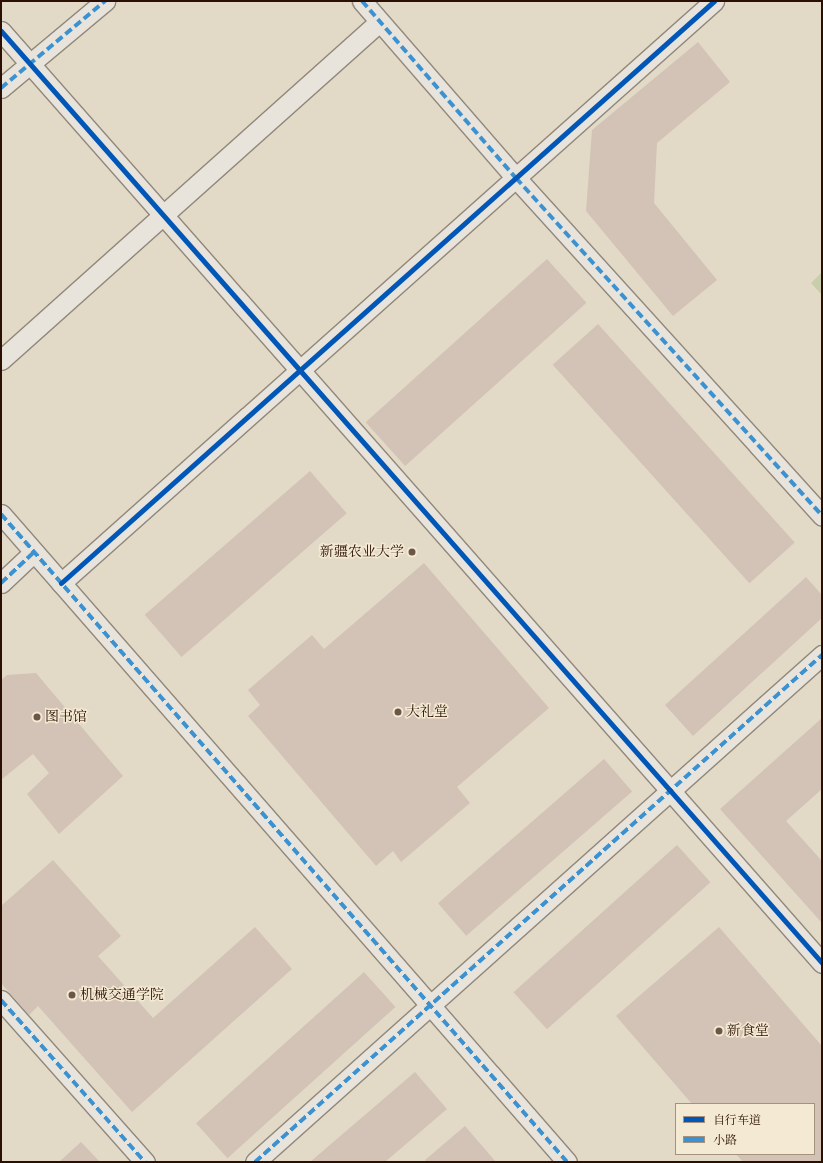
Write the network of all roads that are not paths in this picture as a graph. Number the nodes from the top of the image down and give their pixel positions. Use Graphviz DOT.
graph roads {
  1 [pos="105,1"];
  2 [pos="362,1"];
  3 [pos="714,1"];
  4 [pos="380,22"];
  5 [pos="1,31"];
  6 [pos="31,64"];
  7 [pos="1,88"];
  8 [pos="516,178"];
  9 [pos="163,216"];
  10 [pos="1,360"];
  11 [pos="299,371"];
  12 [pos="1,514"];
  13 [pos="822,516"];
  14 [pos="34,552"];
  15 [pos="1,583"];
  16 [pos="61,583"];
  17 [pos="822,655"];
  18 [pos="670,790"];
  19 [pos="822,963"];
  20 [pos="1,1000"];
  21 [pos="430,1004"];
  22 [pos="145,1162"];
  23 [pos="255,1162"];
  24 [pos="567,1162"];
  1 -- 6 [label="street"];
  2 -- 4 [label="street"];
  3 -- 8 [label="street"];
  4 -- 8 [label="street"];
  4 -- 9 [label="street"];
  5 -- 6 [label="street"];
  6 -- 7 [label="street"];
  6 -- 9 [label="street"];
  8 -- 11 [label="street"];
  8 -- 13 [label="street"];
  9 -- 10 [label="street"];
  9 -- 11 [label="street"];
  11 -- 16 [label="street"];
  11 -- 18 [label="street"];
  12 -- 14 [label="street"];
  14 -- 15 [label="street"];
  14 -- 16 [label="street"];
  16 -- 21 [label="street"];
  17 -- 18 [label="street"];
  18 -- 19 [label="street"];
  18 -- 21 [label="street"];
  20 -- 22 [label="street"];
  21 -- 23 [label="street"];
  21 -- 24 [label="street"];
}
